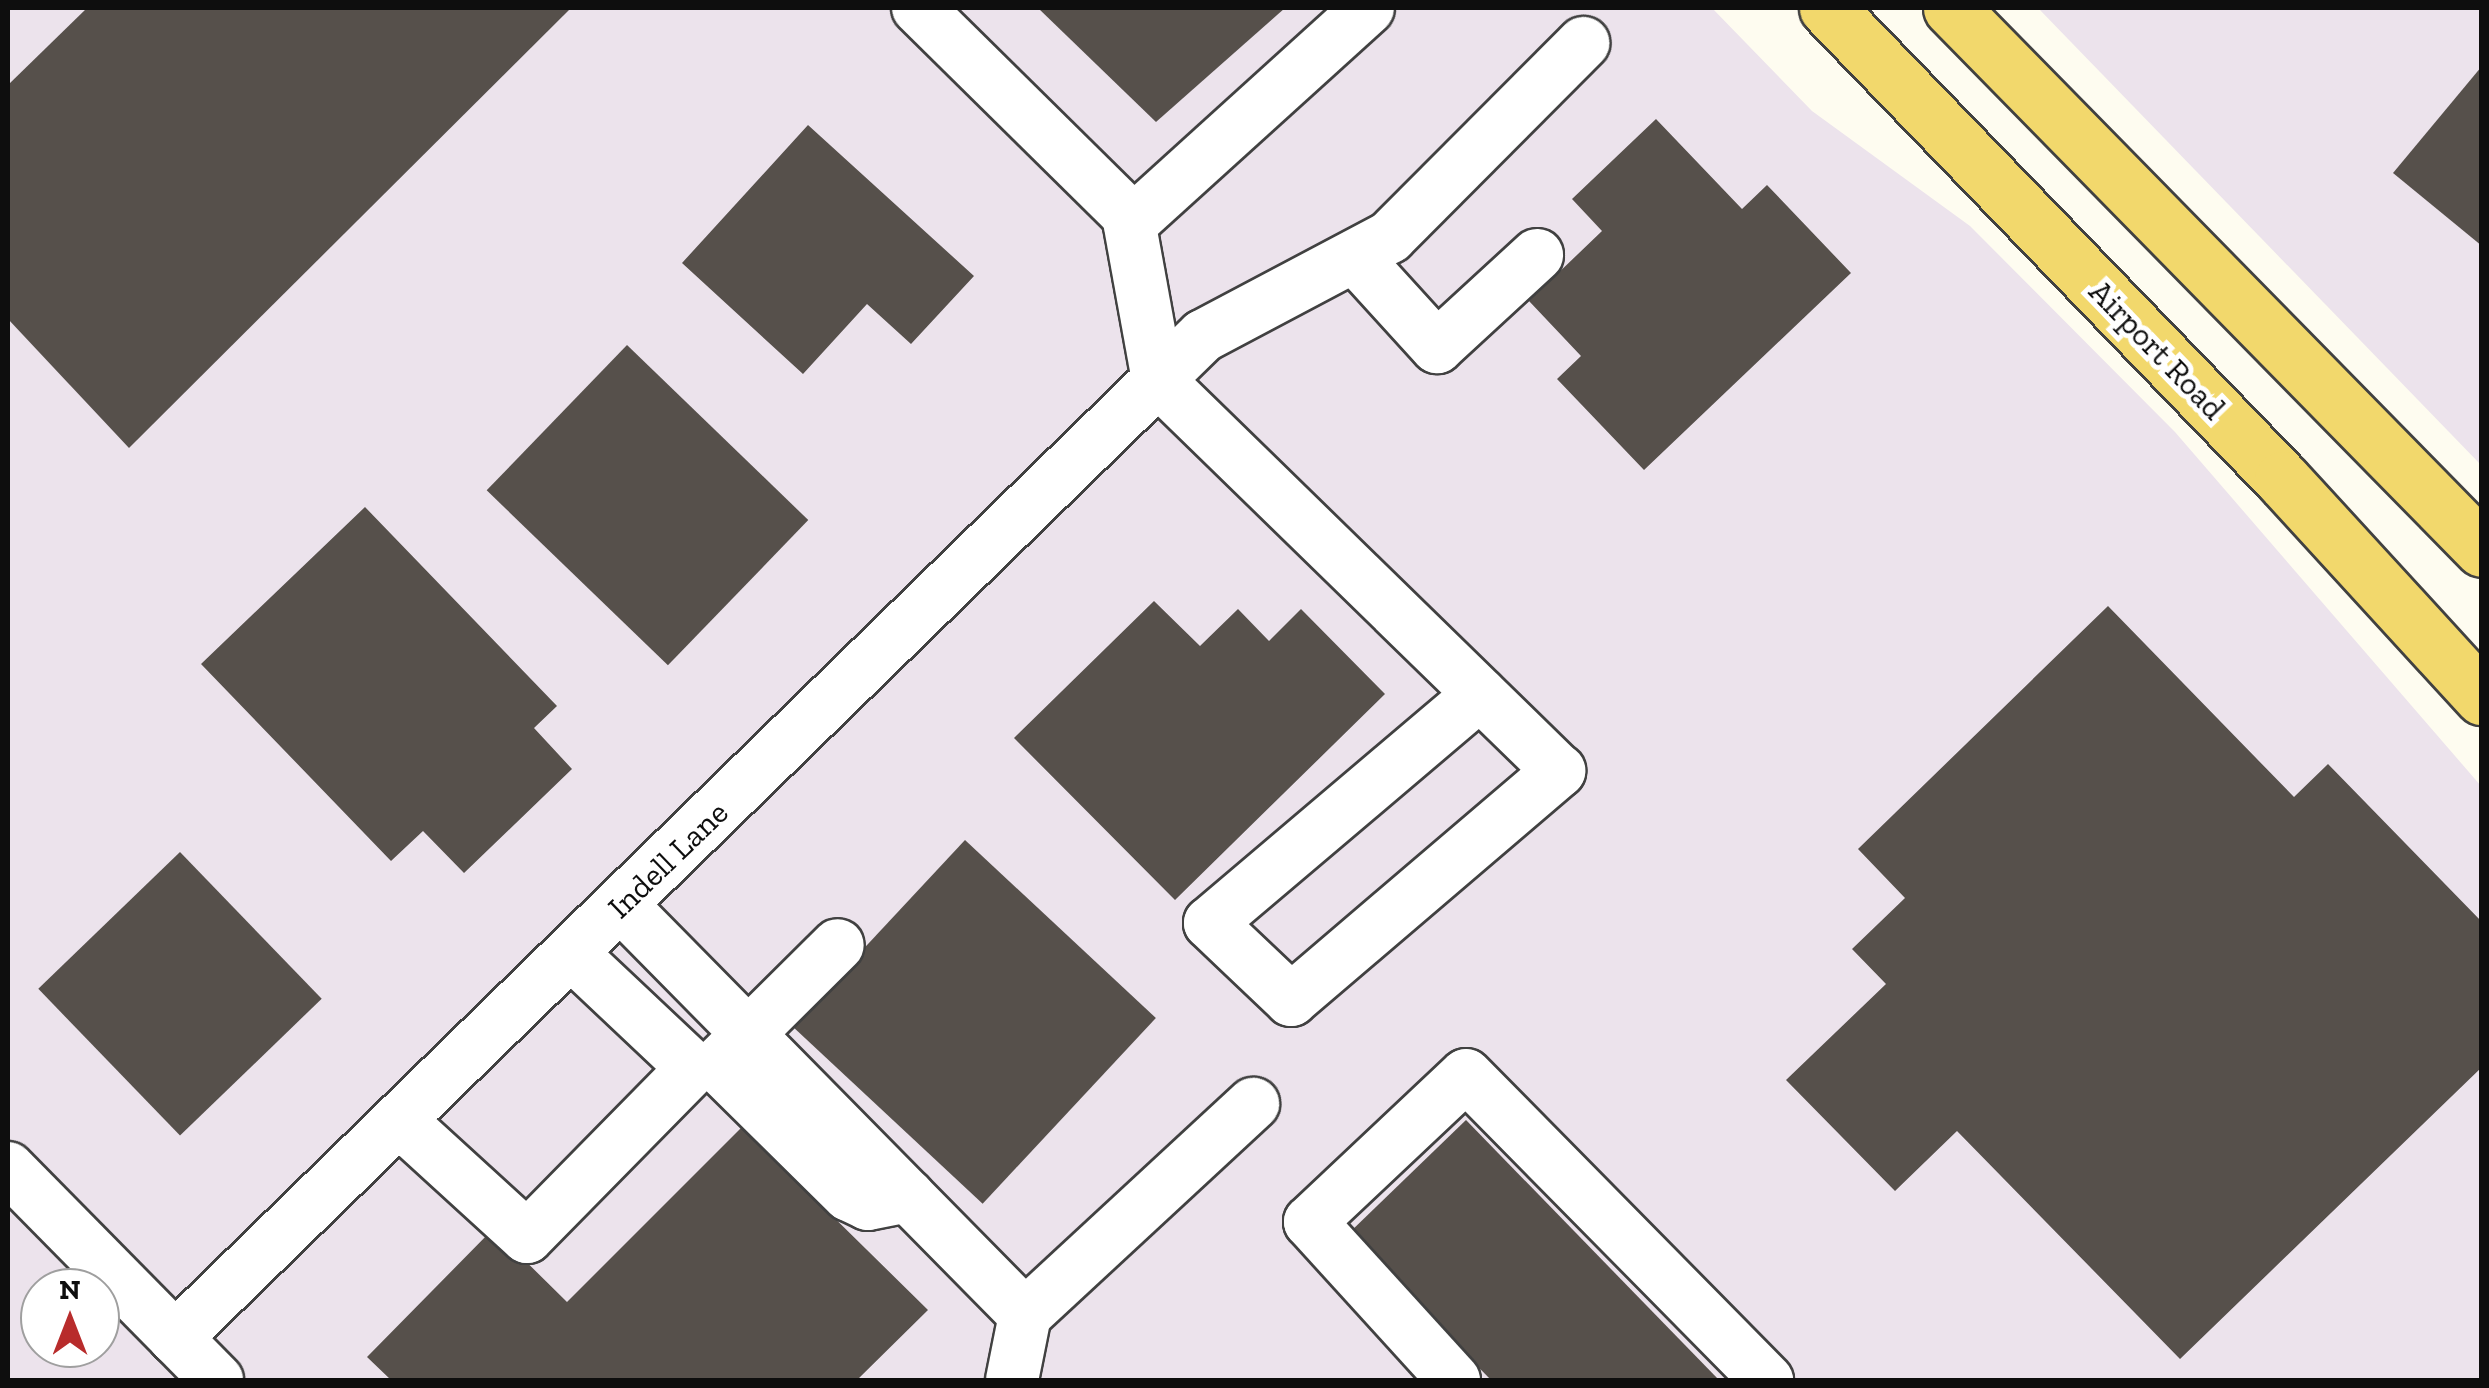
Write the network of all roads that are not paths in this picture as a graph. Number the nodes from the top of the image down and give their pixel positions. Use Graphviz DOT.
graph roads {
  1 [pos="918,8"];
  2 [pos="1368,8"];
  3 [pos="1827,8"];
  4 [pos="1951,8"];
  5 [pos="1582,43"];
  6 [pos="1130,224"];
  7 [pos="1537,256"];
  8 [pos="1355,258"];
  9 [pos="1158,380"];
  10 [pos="2482,549"];
  11 [pos="1480,694"];
  12 [pos="2482,697"];
  13 [pos="622,906"];
  14 [pos="838,945"];
  15 [pos="572,954"];
  16 [pos="720,1056"];
  17 [pos="1253,1104"];
  18 [pos="400,1121"];
  19 [pos="8,1168"];
  20 [pos="1024,1315"];
  21 [pos="175,1338"];
  22 [pos="216,1380"];
  23 [pos="1012,1380"];
  24 [pos="1454,1380"];
  25 [pos="1767,1380"];
  1 -- 6 [label="street"];
  2 -- 6 [label="street"];
  3 -- 12 [label="main road, Airport Road"];
  4 -- 10 [label="main road"];
  5 -- 8 [label="street, Indell Lane"];
  6 -- 9 [label="street"];
  7 -- 8 [label="street"];
  8 -- 9 [label="street, Indell Lane"];
  9 -- 11 [label="street"];
  9 -- 13 [label="street, Indell Lane"];
  11 -- 11 [label="street"];
  13 -- 15 [label="street, Indell Lane"];
  13 -- 16 [label="street"];
  14 -- 16 [label="street"];
  15 -- 16 [label="street"];
  15 -- 18 [label="street, Indell Lane"];
  16 -- 18 [label="street"];
  16 -- 20 [label="street"];
  17 -- 20 [label="street"];
  18 -- 21 [label="street, Indell Lane"];
  19 -- 21 [label="street"];
  20 -- 23 [label="street"];
  21 -- 22 [label="street"];
  24 -- 25 [label="street"];
}
